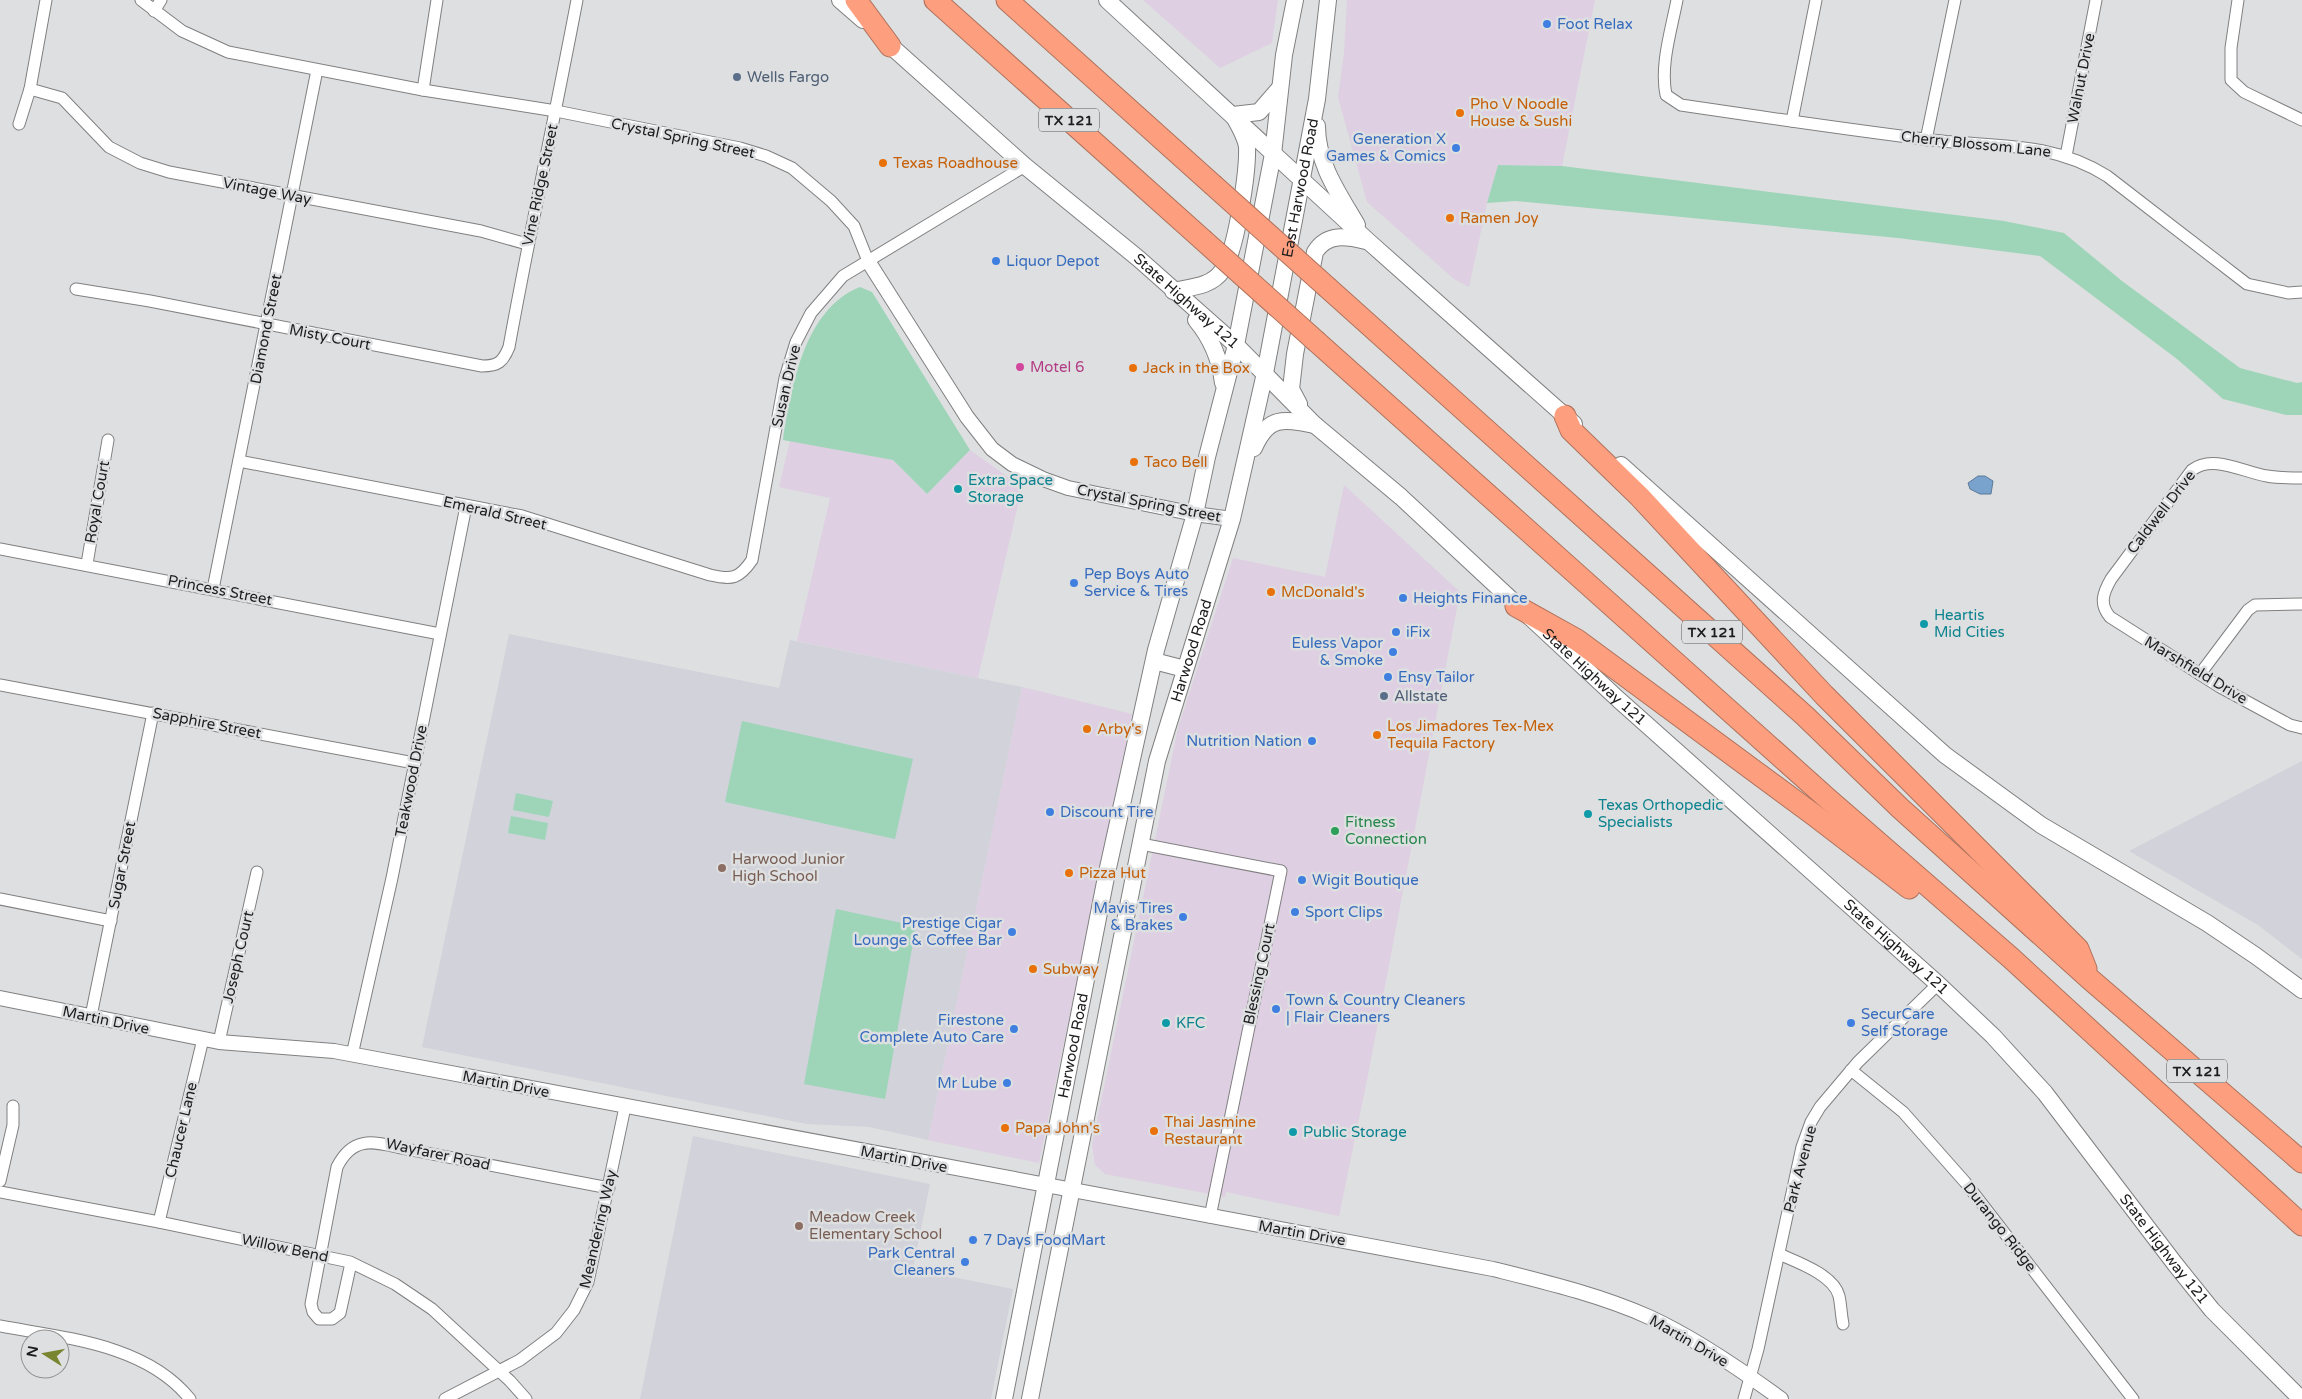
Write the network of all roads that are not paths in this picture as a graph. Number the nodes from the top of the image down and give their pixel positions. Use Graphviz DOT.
graph roads {
  1 [pos="46,0"];
  2 [pos="141,0"];
  3 [pos="161,0"];
  4 [pos="437,0"];
  5 [pos="578,0"];
  6 [pos="840,0"];
  7 [pos="856,0"];
  8 [pos="935,0"];
  9 [pos="1006,0"];
  10 [pos="1107,0"];
  11 [pos="1295,0"];
  12 [pos="1328,0"];
  13 [pos="1677,0"];
  14 [pos="1816,0"];
  15 [pos="1955,0"];
  16 [pos="2096,0"];
  17 [pos="2238,0"];
  18 [pos="154,11"];
  19 [pos="890,46"];
  20 [pos="318,70"];
  21 [pos="30,89"];
  22 [pos="1279,89"];
  23 [pos="423,90"];
  24 [pos="1318,99"];
  25 [pos="556,111"];
  26 [pos="1233,115"];
  27 [pos="2302,120"];
  28 [pos="1792,121"];
  29 [pos="19,124"];
  30 [pos="1926,140"];
  31 [pos="1273,154"];
  32 [pos="2066,156"];
  33 [pos="1025,166"];
  34 [pos="1301,180"];
  35 [pos="292,195"];
  36 [pos="1368,241"];
  37 [pos="527,244"];
  38 [pos="868,261"];
  39 [pos="76,289"];
  40 [pos="1173,290"];
  41 [pos="2302,292"];
  42 [pos="267,325"];
  43 [pos="1236,345"];
  44 [pos="496,366"];
  45 [pos="1265,373"];
  46 [pos="1224,388"];
  47 [pos="1565,416"];
  48 [pos="1315,425"];
  49 [pos="108,440"];
  50 [pos="239,461"];
  51 [pos="1245,467"];
  52 [pos="2302,478"];
  53 [pos="466,506"];
  54 [pos="1195,514"];
  55 [pos="1232,519"];
  56 [pos="0,549"];
  57 [pos="87,564"];
  58 [pos="745,570"];
  59 [pos="213,589"];
  60 [pos="2103,599"];
  61 [pos="2302,604"];
  62 [pos="1516,606"];
  63 [pos="440,634"];
  64 [pos="1154,661"];
  65 [pos="1185,669"];
  66 [pos="2200,674"];
  67 [pos="0,685"];
  68 [pos="153,713"];
  69 [pos="2302,728"];
  70 [pos="414,763"];
  71 [pos="1114,838"];
  72 [pos="1141,844"];
  73 [pos="257,872"];
  74 [pos="0,899"];
  75 [pos="111,922"];
  76 [pos="2011,958"];
  77 [pos="2091,980"];
  78 [pos="1938,984"];
  79 [pos="2302,990"];
  80 [pos="0,998"];
  81 [pos="1083,998"];
  82 [pos="1107,1011"];
  83 [pos="91,1016"];
  84 [pos="203,1039"];
  85 [pos="219,1042"];
  86 [pos="352,1055"];
  87 [pos="1851,1070"];
  88 [pos="13,1106"];
  89 [pos="625,1107"];
  90 [pos="2302,1162"];
  91 [pos="0,1181"];
  92 [pos="1046,1186"];
  93 [pos="608,1188"];
  94 [pos="1071,1190"];
  95 [pos="0,1192"];
  96 [pos="1210,1217"];
  97 [pos="159,1222"];
  98 [pos="2302,1225"];
  99 [pos="1779,1254"];
  100 [pos="322,1256"];
  101 [pos="351,1263"];
  102 [pos="1018,1324"];
  103 [pos="1843,1324"];
  104 [pos="0,1326"];
  105 [pos="1044,1330"];
  106 [pos="499,1373"];
  107 [pos="1751,1378"];
  108 [pos="190,1399"];
  109 [pos="445,1399"];
  110 [pos="526,1399"];
  111 [pos="1004,1399"];
  112 [pos="1030,1399"];
  113 [pos="1744,1399"];
  114 [pos="1781,1399"];
  115 [pos="2133,1399"];
  116 [pos="2301,1399"];
  1 -- 21 [label="street"];
  2 -- 18 [label="street, Crystal Spring Street"];
  3 -- 18 [label="street"];
  4 -- 23 [label="street"];
  5 -- 25 [label="street, Vine Ridge Street"];
  6 -- 19 [label="main road, State Highway 121"];
  7 -- 19 [label="highway"];
  8 -- 76 [label="highway, TX 121, bridge"];
  9 -- 77 [label="highway, TX 121, bridge"];
  10 -- 26 [label="main road"];
  11 -- 22 [label="main road"];
  12 -- 24 [label="main road, East Harwood Road"];
  13 -- 28 [label="street, Cherry Blossom Lane"];
  14 -- 28 [label="street"];
  15 -- 30 [label="street"];
  16 -- 32 [label="street, Walnut Drive"];
  17 -- 27 [label="street"];
  18 -- 20 [label="street, Crystal Spring Street"];
  19 -- 33 [label="main road, State Highway 121"];
  20 -- 23 [label="street, Crystal Spring Street"];
  20 -- 35 [label="street, Diamond Street"];
  21 -- 29 [label="street"];
  21 -- 35 [label="street, Vintage Way"];
  22 -- 26 [label="main road"];
  22 -- 31 [label="main road"];
  23 -- 25 [label="street, Crystal Spring Street"];
  24 -- 34 [label="main road, East Harwood Road"];
  24 -- 36 [label="main road"];
  25 -- 37 [label="street, Vine Ridge Street"];
  25 -- 38 [label="street, Crystal Spring Street"];
  26 -- 31 [label="main road"];
  26 -- 40 [label="main road"];
  28 -- 30 [label="street, Cherry Blossom Lane"];
  30 -- 32 [label="street, Cherry Blossom Lane"];
  31 -- 34 [label="main road"];
  31 -- 43 [label="main road"];
  32 -- 41 [label="street, Cherry Blossom Lane"];
  33 -- 38 [label="street, Susan Drive"];
  33 -- 40 [label="main road, State Highway 121"];
  34 -- 36 [label="main road"];
  34 -- 45 [label="main road, East Harwood Road"];
  35 -- 37 [label="street, Vintage Way"];
  35 -- 42 [label="street, Diamond Street"];
  36 -- 47 [label="main road"];
  36 -- 48 [label="main road"];
  37 -- 44 [label="street, Vine Ridge Street"];
  38 -- 54 [label="street, Crystal Spring Street"];
  38 -- 58 [label="street, Susan Drive"];
  39 -- 42 [label="street, Misty Court"];
  40 -- 43 [label="main road, State Highway 121"];
  40 -- 46 [label="main road"];
  42 -- 44 [label="street, Misty Court"];
  42 -- 50 [label="street, Diamond Street"];
  43 -- 45 [label="main road, State Highway 121"];
  43 -- 46 [label="main road, Harwood Road"];
  45 -- 48 [label="main road, State Highway 121"];
  45 -- 51 [label="main road, Harwood Road"];
  46 -- 54 [label="main road, Harwood Road"];
  47 -- 77 [label="highway"];
  47 -- 79 [label="main road"];
  48 -- 51 [label="main road"];
  48 -- 62 [label="main road, State Highway 121"];
  49 -- 57 [label="street, Royal Court"];
  50 -- 53 [label="street, Emerald Street"];
  50 -- 59 [label="street, Diamond Street"];
  51 -- 55 [label="main road, Harwood Road"];
  52 -- 60 [label="street, Caldwell Drive"];
  53 -- 58 [label="street, Emerald Street"];
  53 -- 63 [label="street, Teakwood Drive"];
  54 -- 55 [label="street, Crystal Spring Street"];
  54 -- 64 [label="main road, Harwood Road"];
  55 -- 65 [label="main road, Harwood Road"];
  56 -- 57 [label="street, Princess Street"];
  57 -- 59 [label="street, Princess Street"];
  59 -- 63 [label="street, Princess Street"];
  60 -- 66 [label="street, Marshfield Drive"];
  61 -- 66 [label="street"];
  62 -- 76 [label="highway"];
  62 -- 78 [label="main road, State Highway 121"];
  63 -- 70 [label="street, Teakwood Drive"];
  64 -- 65 [label="main road"];
  64 -- 71 [label="main road, Harwood Road"];
  65 -- 72 [label="main road, Harwood Road"];
  66 -- 69 [label="street, Marshfield Drive"];
  67 -- 68 [label="street, Sapphire Street"];
  68 -- 70 [label="street, Sapphire Street"];
  68 -- 75 [label="street, Sugar Street"];
  70 -- 86 [label="street, Teakwood Drive"];
  71 -- 72 [label="main road"];
  71 -- 81 [label="main road, Harwood Road"];
  72 -- 82 [label="main road, Harwood Road"];
  72 -- 96 [label="street, Blessing Court"];
  73 -- 85 [label="street, Joseph Court"];
  74 -- 75 [label="street"];
  75 -- 83 [label="street, Sugar Street"];
  76 -- 98 [label="highway, TX 121"];
  77 -- 90 [label="highway, TX 121"];
  78 -- 87 [label="street, Park Avenue"];
  78 -- 116 [label="main road, State Highway 121"];
  80 -- 83 [label="street, Martin Drive"];
  81 -- 82 [label="main road"];
  81 -- 92 [label="main road, Harwood Road"];
  82 -- 94 [label="main road, Harwood Road"];
  83 -- 84 [label="street, Martin Drive"];
  84 -- 85 [label="street, Martin Drive"];
  84 -- 97 [label="street, Chaucer Lane"];
  85 -- 86 [label="street, Martin Drive"];
  86 -- 89 [label="street, Martin Drive"];
  87 -- 99 [label="street, Park Avenue"];
  87 -- 115 [label="street, Durango Ridge"];
  88 -- 91 [label="street"];
  89 -- 92 [label="street, Martin Drive"];
  89 -- 93 [label="street, Meandering Way"];
  92 -- 94 [label="street, Martin Drive"];
  92 -- 102 [label="main road, Harwood Road"];
  93 -- 100 [label="street, Wayfarer Road"];
  93 -- 106 [label="street, Meandering Way"];
  94 -- 96 [label="street, Martin Drive"];
  94 -- 105 [label="main road, Harwood Road"];
  95 -- 97 [label="street, Willow Bend"];
  96 -- 107 [label="street, Martin Drive"];
  97 -- 100 [label="street, Willow Bend"];
  99 -- 103 [label="street"];
  99 -- 107 [label="street, Park Avenue"];
  100 -- 101 [label="street, Willow Bend"];
  100 -- 101 [label="street, Wayfarer Road"];
  101 -- 106 [label="street, Willow Bend"];
  102 -- 105 [label="main road"];
  102 -- 111 [label="main road, Harwood Road"];
  104 -- 108 [label="street"];
  105 -- 112 [label="main road, Harwood Road"];
  106 -- 109 [label="street, Meandering Way"];
  106 -- 110 [label="street, Willow Bend"];
  107 -- 113 [label="street, Park Avenue"];
  107 -- 114 [label="street, Martin Drive"];
}
